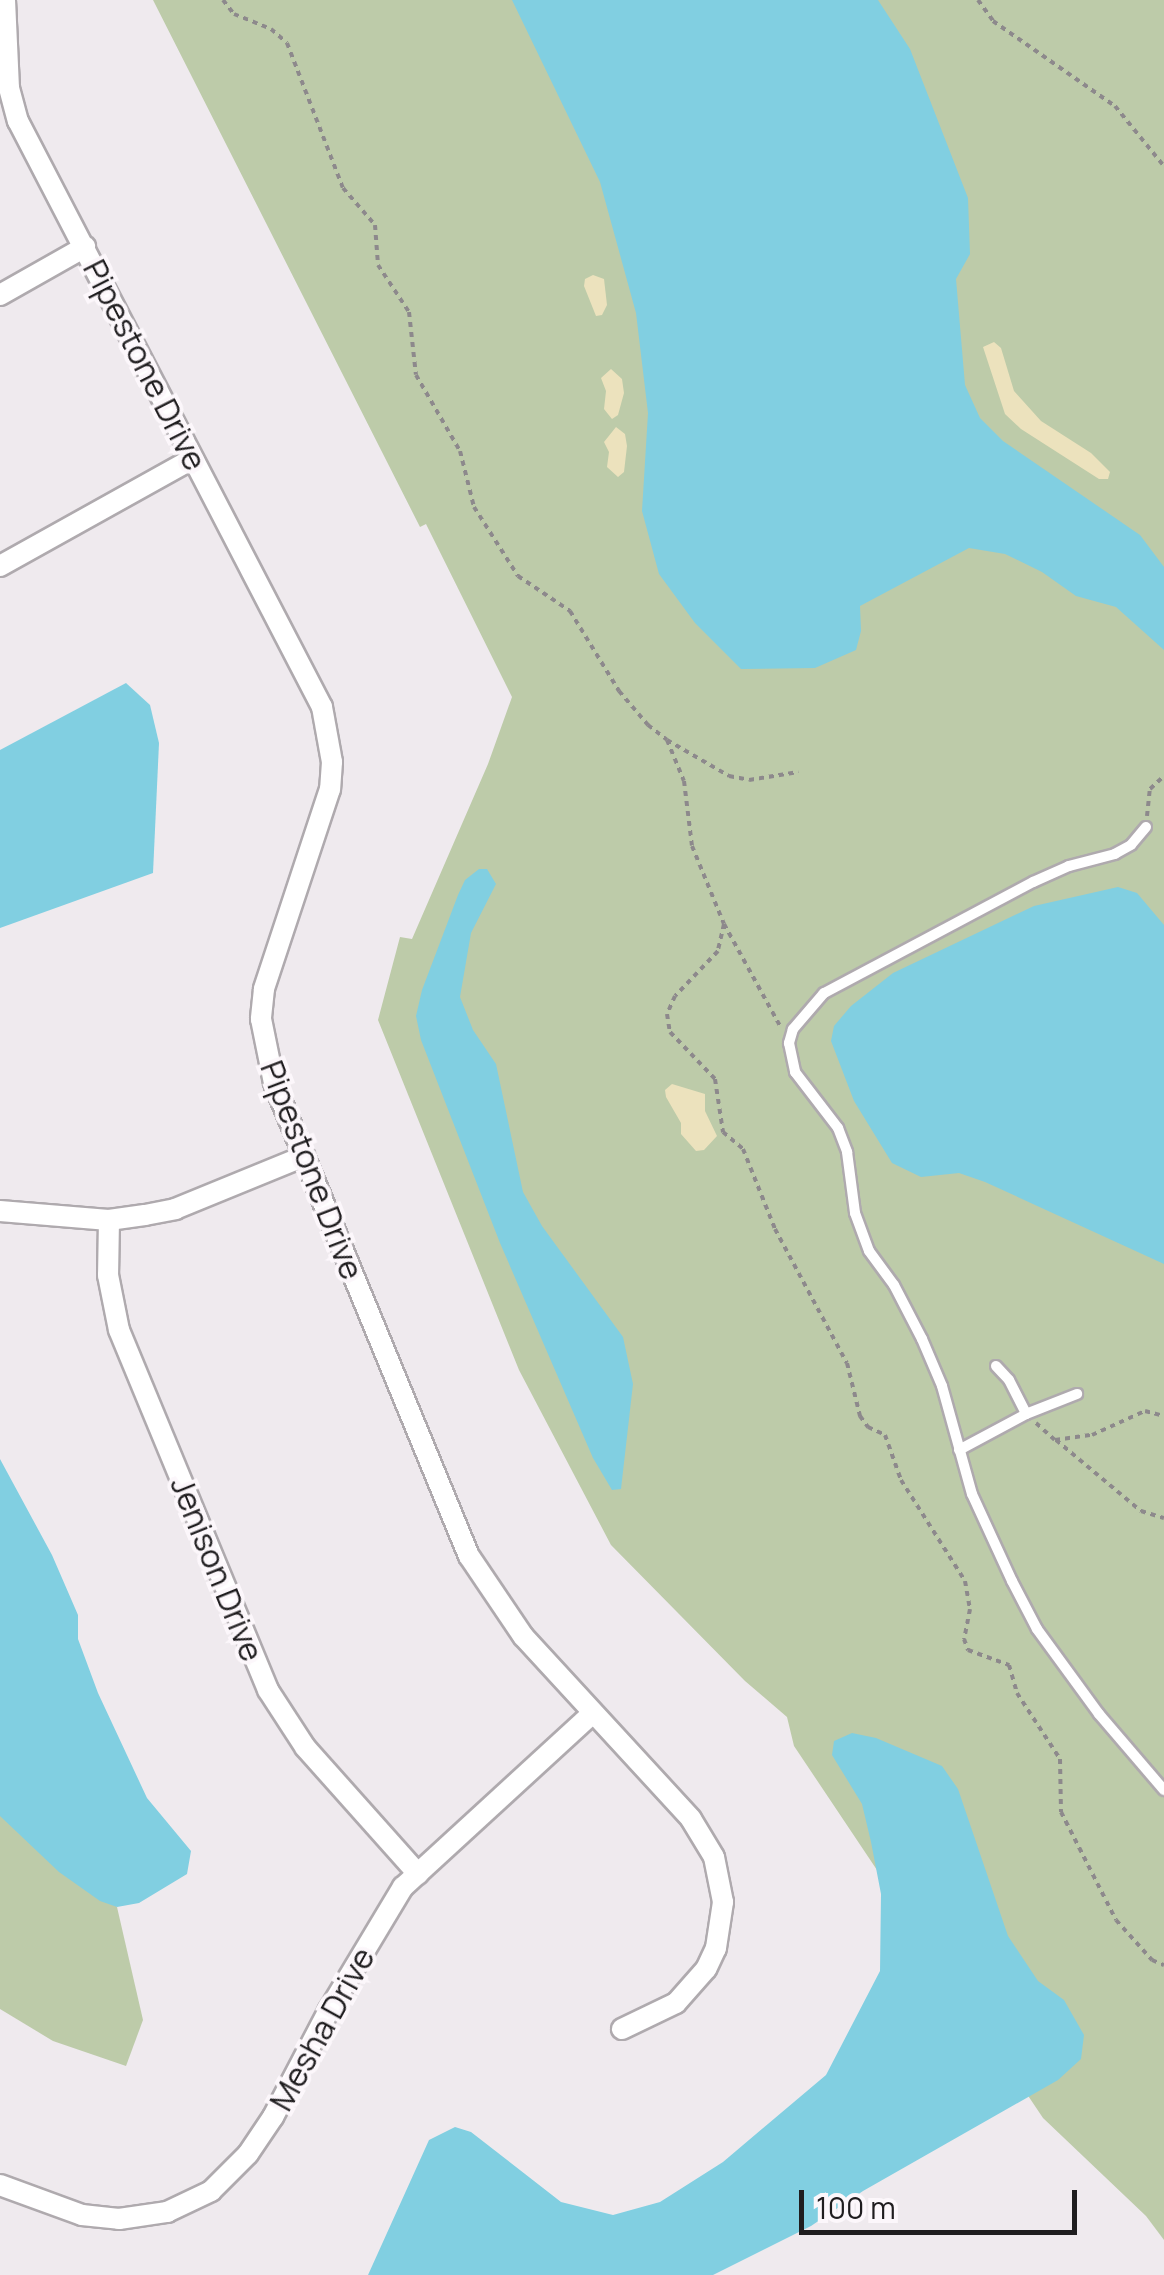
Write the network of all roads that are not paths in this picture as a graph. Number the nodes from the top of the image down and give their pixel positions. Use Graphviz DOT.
graph roads {
  1 [pos="5,0"];
  2 [pos="86,247"];
  3 [pos="0,295"];
  4 [pos="192,459"];
  5 [pos="0,566"];
  6 [pos="1146,827"];
  7 [pos="305,1156"];
  8 [pos="0,1211"];
  9 [pos="109,1220"];
  10 [pos="996,1366"];
  11 [pos="1077,1394"];
  12 [pos="1026,1414"];
  13 [pos="958,1450"];
  14 [pos="591,1714"];
  15 [pos="1164,1790"];
  16 [pos="418,1874"];
  17 [pos="622,2029"];
  18 [pos="0,2185"];
  1 -- 2 [label="street, Pipestone Drive"];
  2 -- 3 [label="street"];
  2 -- 4 [label="street, Pipestone Drive"];
  4 -- 5 [label="street"];
  4 -- 7 [label="street, Pipestone Drive"];
  6 -- 13 [label="lane"];
  7 -- 9 [label="street"];
  7 -- 14 [label="street, Pipestone Drive"];
  8 -- 9 [label="street"];
  9 -- 16 [label="street, Jenison Drive"];
  10 -- 12 [label="lane"];
  11 -- 12 [label="lane"];
  12 -- 13 [label="lane"];
  13 -- 15 [label="lane"];
  14 -- 16 [label="street, Mesha Drive"];
  14 -- 17 [label="street, Pipestone Drive"];
  16 -- 18 [label="street, Mesha Drive"];
}
